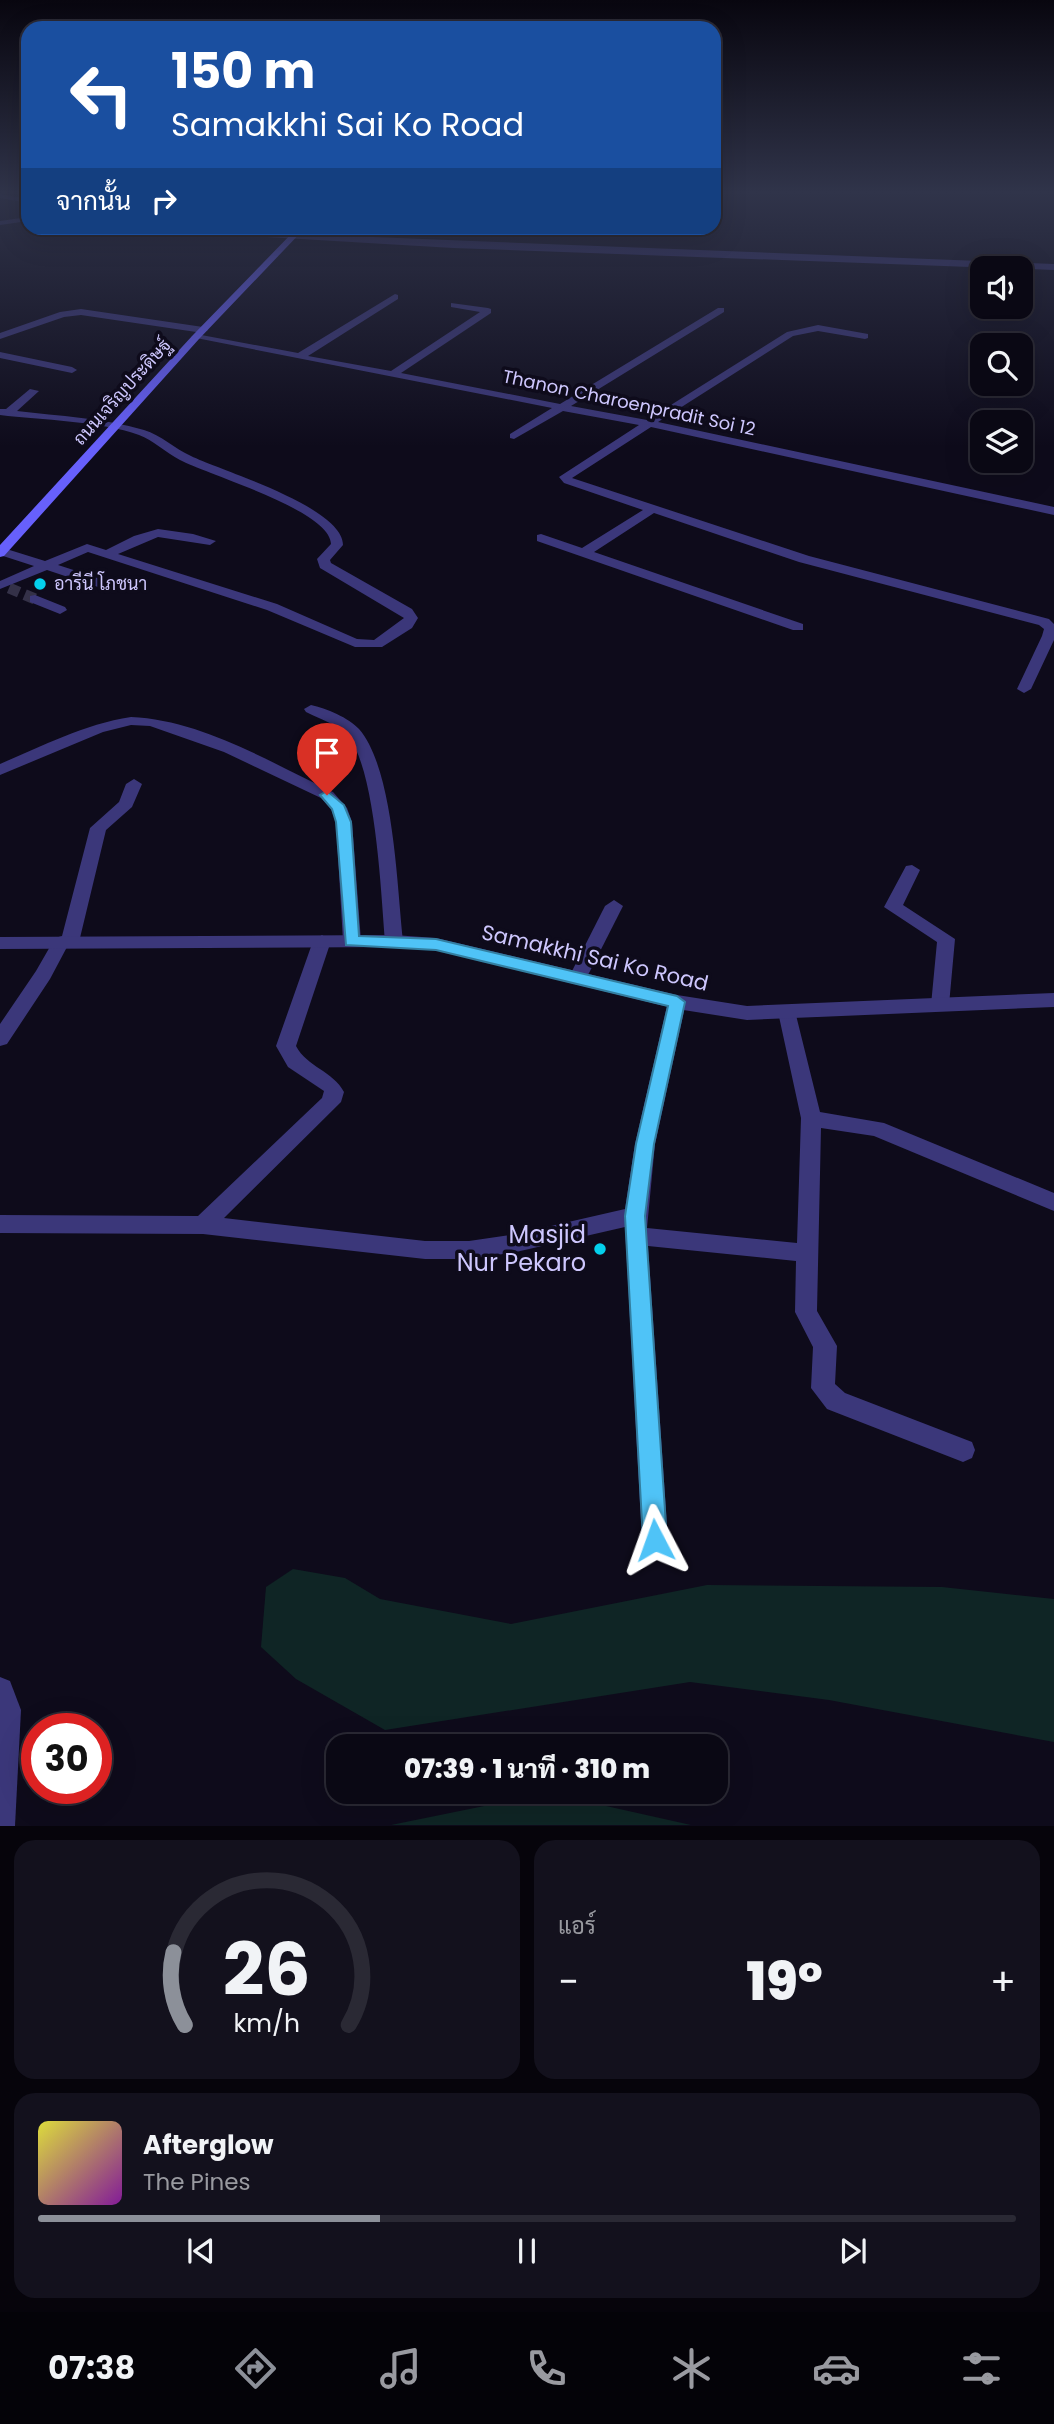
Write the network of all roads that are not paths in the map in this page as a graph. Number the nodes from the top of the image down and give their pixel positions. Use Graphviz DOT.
graph roads {
  1 [pos="252,277"];
  2 [pos="395,297"];
  3 [pos="453,305"];
  4 [pos="721,310"];
  5 [pos="199,333"];
  6 [pos="0,336"];
  7 [pos="865,336"];
  8 [pos="0,355"];
  9 [pos="299,357"];
  10 [pos="72,370"];
  11 [pos="396,373"];
  12 [pos="34,391"];
  13 [pos="564,407"];
  14 [pos="4,413"];
  15 [pos="650,424"];
  16 [pos="115,425"];
  17 [pos="514,436"];
  18 [pos="653,509"];
  19 [pos="1054,511"];
  20 [pos="541,538"];
  21 [pos="210,541"];
  22 [pos="1,552"];
  23 [pos="585,552"];
  24 [pos="110,553"];
  25 [pos="43,565"];
  26 [pos="3,586"];
  27 [pos="113,587"];
  28 [pos="35,599"];
  29 [pos="60,610"];
  30 [pos="798,627"];
  31 [pos="1024,689"];
  32 [pos="311,709"];
  33 [pos="0,770"];
  34 [pos="134,784"];
  35 [pos="912,870"];
  36 [pos="614,906"];
  37 [pos="321,941"];
  38 [pos="352,941"];
  39 [pos="394,941"];
  40 [pos="65,942"];
  41 [pos="0,943"];
  42 [pos="578,977"];
  43 [pos="1054,1000"];
  44 [pos="677,1002"];
  45 [pos="940,1005"];
  46 [pos="787,1012"];
  47 [pos="0,1039"];
  48 [pos="811,1118"];
  49 [pos="1054,1202"];
  50 [pos="0,1224"];
  51 [pos="203,1225"];
  52 [pos="636,1226"];
  53 [pos="806,1252"];
  54 [pos="963,1450"];
  55 [pos="655,1540"];
  56 [pos="0,1691"];
  57 [pos="0,1825"];
  1 -- 5 [label="main road, ถนนเจริญประดิษฐ์"];
  2 -- 9 [label="street"];
  3 -- 11 [label="street"];
  4 -- 13 [label="street"];
  5 -- 6 [label="street, Thanon Charoenpradit Soi 12"];
  5 -- 9 [label="street, Thanon Charoenpradit Soi 12"];
  5 -- 16 [label="main road, ถนนเจริญประดิษฐ์"];
  7 -- 15 [label="street"];
  8 -- 10 [label="street"];
  9 -- 11 [label="street, Thanon Charoenpradit Soi 12"];
  11 -- 13 [label="street, Thanon Charoenpradit Soi 12"];
  12 -- 14 [label="street"];
  13 -- 15 [label="street, Thanon Charoenpradit Soi 12"];
  13 -- 17 [label="street"];
  14 -- 16 [label="street"];
  15 -- 18 [label="street"];
  15 -- 19 [label="street, Thanon Charoenpradit Soi 12"];
  16 -- 22 [label="main road, ถนนเจริญประดิษฐ์"];
  16 -- 24 [label="street"];
  18 -- 23 [label="street"];
  18 -- 31 [label="street"];
  20 -- 23 [label="street"];
  21 -- 24 [label="street"];
  22 -- 25 [label="street"];
  23 -- 30 [label="street"];
  24 -- 25 [label="street"];
  25 -- 26 [label="street"];
  25 -- 27 [label="street"];
  28 -- 29 [label="street"];
  32 -- 39 [label="street"];
  33 -- 38 [label="street"];
  34 -- 40 [label="street"];
  35 -- 45 [label="street"];
  36 -- 42 [label="street"];
  37 -- 38 [label="street, Samakkhi Sai Ko Road"];
  37 -- 40 [label="street, Samakkhi Sai Ko Road"];
  37 -- 51 [label="street"];
  38 -- 39 [label="street, Samakkhi Sai Ko Road"];
  39 -- 42 [label="street, Samakkhi Sai Ko Road"];
  40 -- 41 [label="street, Samakkhi Sai Ko Road"];
  40 -- 47 [label="street"];
  42 -- 44 [label="street, Samakkhi Sai Ko Road"];
  43 -- 45 [label="street, Samakkhi Sai Ko Road"];
  44 -- 46 [label="street, Samakkhi Sai Ko Road"];
  44 -- 52 [label="street"];
  45 -- 46 [label="street, Samakkhi Sai Ko Road"];
  46 -- 48 [label="street"];
  48 -- 49 [label="street"];
  48 -- 53 [label="street"];
  50 -- 51 [label="street"];
  51 -- 52 [label="street"];
  52 -- 53 [label="street"];
  52 -- 55 [label="street"];
  53 -- 54 [label="street"];
  56 -- 57 [label="street"];
}
